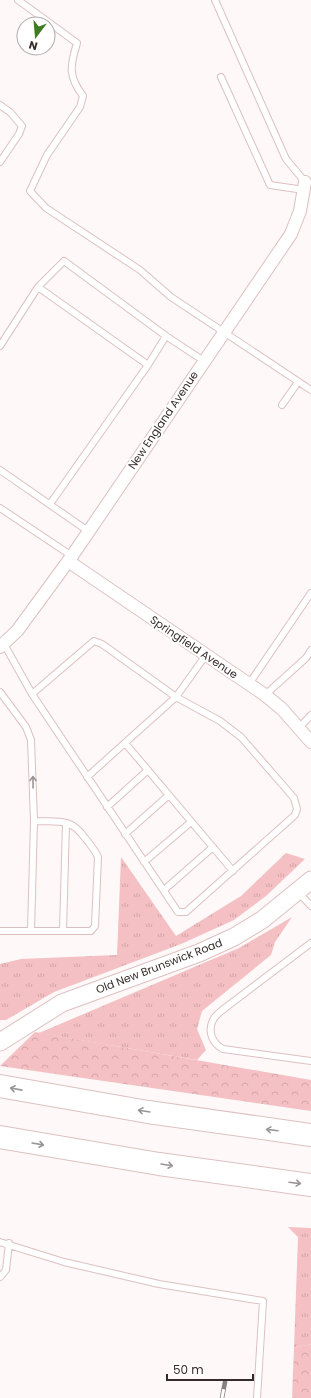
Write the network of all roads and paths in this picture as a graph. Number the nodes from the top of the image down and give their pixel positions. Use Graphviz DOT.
graph roads {
  1 [pos="18,0"];
  2 [pos="215,0"];
  3 [pos="221,77"];
  4 [pos="0,105"];
  5 [pos="0,162"];
  6 [pos="305,186"];
  7 [pos="38,287"];
  8 [pos="224,331"];
  9 [pos="166,336"];
  10 [pos="0,346"];
  11 [pos="204,360"];
  12 [pos="148,365"];
  13 [pos="298,382"];
  14 [pos="311,390"];
  15 [pos="282,405"];
  16 [pos="0,470"];
  17 [pos="50,504"];
  18 [pos="0,508"];
  19 [pos="88,531"];
  20 [pos="70,558"];
  21 [pos="311,593"];
  22 [pos="2,645"];
  23 [pos="311,650"];
  24 [pos="206,655"];
  25 [pos="249,684"];
  26 [pos="0,692"];
  27 [pos="32,694"];
  28 [pos="265,695"];
  29 [pos="176,697"];
  30 [pos="311,715"];
  31 [pos="299,728"];
  32 [pos="311,742"];
  33 [pos="125,743"];
  34 [pos="148,770"];
  35 [pos="87,777"];
  36 [pos="169,795"];
  37 [pos="106,807"];
  38 [pos="34,821"];
  39 [pos="191,822"];
  40 [pos="66,823"];
  41 [pos="125,834"];
  42 [pos="213,847"];
  43 [pos="144,862"];
  44 [pos="233,871"];
  45 [pos="311,880"];
  46 [pos="164,890"];
  47 [pos="297,891"];
  48 [pos="311,906"];
  49 [pos="0,931"];
  50 [pos="31,931"];
  51 [pos="63,931"];
  52 [pos="311,943"];
  53 [pos="0,1042"];
  54 [pos="311,1061"];
  55 [pos="0,1086"];
  56 [pos="311,1135"];
  57 [pos="0,1136"];
  58 [pos="311,1186"];
  59 [pos="0,1242"];
  60 [pos="10,1243"];
  61 [pos="0,1276"];
  62 [pos="256,1398"];
  1 -- 8 [label="lane"];
  2 -- 6 [label="lane"];
  3 -- 6 [label="lane"];
  4 -- 5 [label="lane"];
  6 -- 8 [label="street, New England Avenue"];
  7 -- 9 [label="lane"];
  7 -- 10 [label="lane"];
  7 -- 12 [label="lane"];
  8 -- 11 [label="street, New England Avenue"];
  8 -- 13 [label="lane"];
  9 -- 11 [label="lane"];
  9 -- 12 [label="lane"];
  11 -- 19 [label="street, New England Avenue"];
  12 -- 17 [label="lane"];
  13 -- 14 [label="lane"];
  13 -- 15 [label="lane"];
  16 -- 17 [label="lane"];
  17 -- 19 [label="lane"];
  18 -- 20 [label="lane"];
  19 -- 20 [label="street, New England Avenue"];
  20 -- 22 [label="street, New England Avenue"];
  20 -- 24 [label="street, Springfield Avenue"];
  21 -- 25 [label="lane"];
  22 -- 27 [label="lane"];
  23 -- 28 [label="lane"];
  24 -- 25 [label="street, Springfield Avenue"];
  24 -- 29 [label="lane"];
  25 -- 28 [label="street, Springfield Avenue"];
  38 -- 26 [label="lane, one-way"];
  27 -- 29 [label="lane"];
  27 -- 35 [label="lane"];
  28 -- 31 [label="street, Springfield Avenue"];
  29 -- 33 [label="lane"];
  29 -- 44 [label="lane"];
  30 -- 31 [label="lane"];
  31 -- 32 [label="street, Springfield Avenue"];
  33 -- 34 [label="lane"];
  33 -- 35 [label="lane"];
  34 -- 36 [label="lane"];
  34 -- 37 [label="lane"];
  35 -- 37 [label="lane"];
  36 -- 39 [label="lane"];
  36 -- 41 [label="lane"];
  37 -- 41 [label="lane"];
  38 -- 40 [label="lane"];
  38 -- 50 [label="lane"];
  39 -- 42 [label="lane"];
  39 -- 43 [label="lane"];
  40 -- 51 [label="lane"];
  40 -- 51 [label="lane"];
  41 -- 43 [label="lane"];
  42 -- 44 [label="lane"];
  42 -- 46 [label="lane"];
  43 -- 46 [label="lane"];
  44 -- 46 [label="lane"];
  45 -- 47 [label="main road, Old New Brunswick Road"];
  47 -- 48 [label="lane"];
  47 -- 53 [label="main road, Old New Brunswick Road"];
  49 -- 50 [label="lane"];
  50 -- 51 [label="lane"];
  52 -- 54 [label="lane"];
  56 -- 55 [label="highway, one-way"];
  57 -- 58 [label="highway, one-way"];
  59 -- 60 [label="lane"];
  60 -- 61 [label="lane"];
  60 -- 62 [label="lane"];
}
